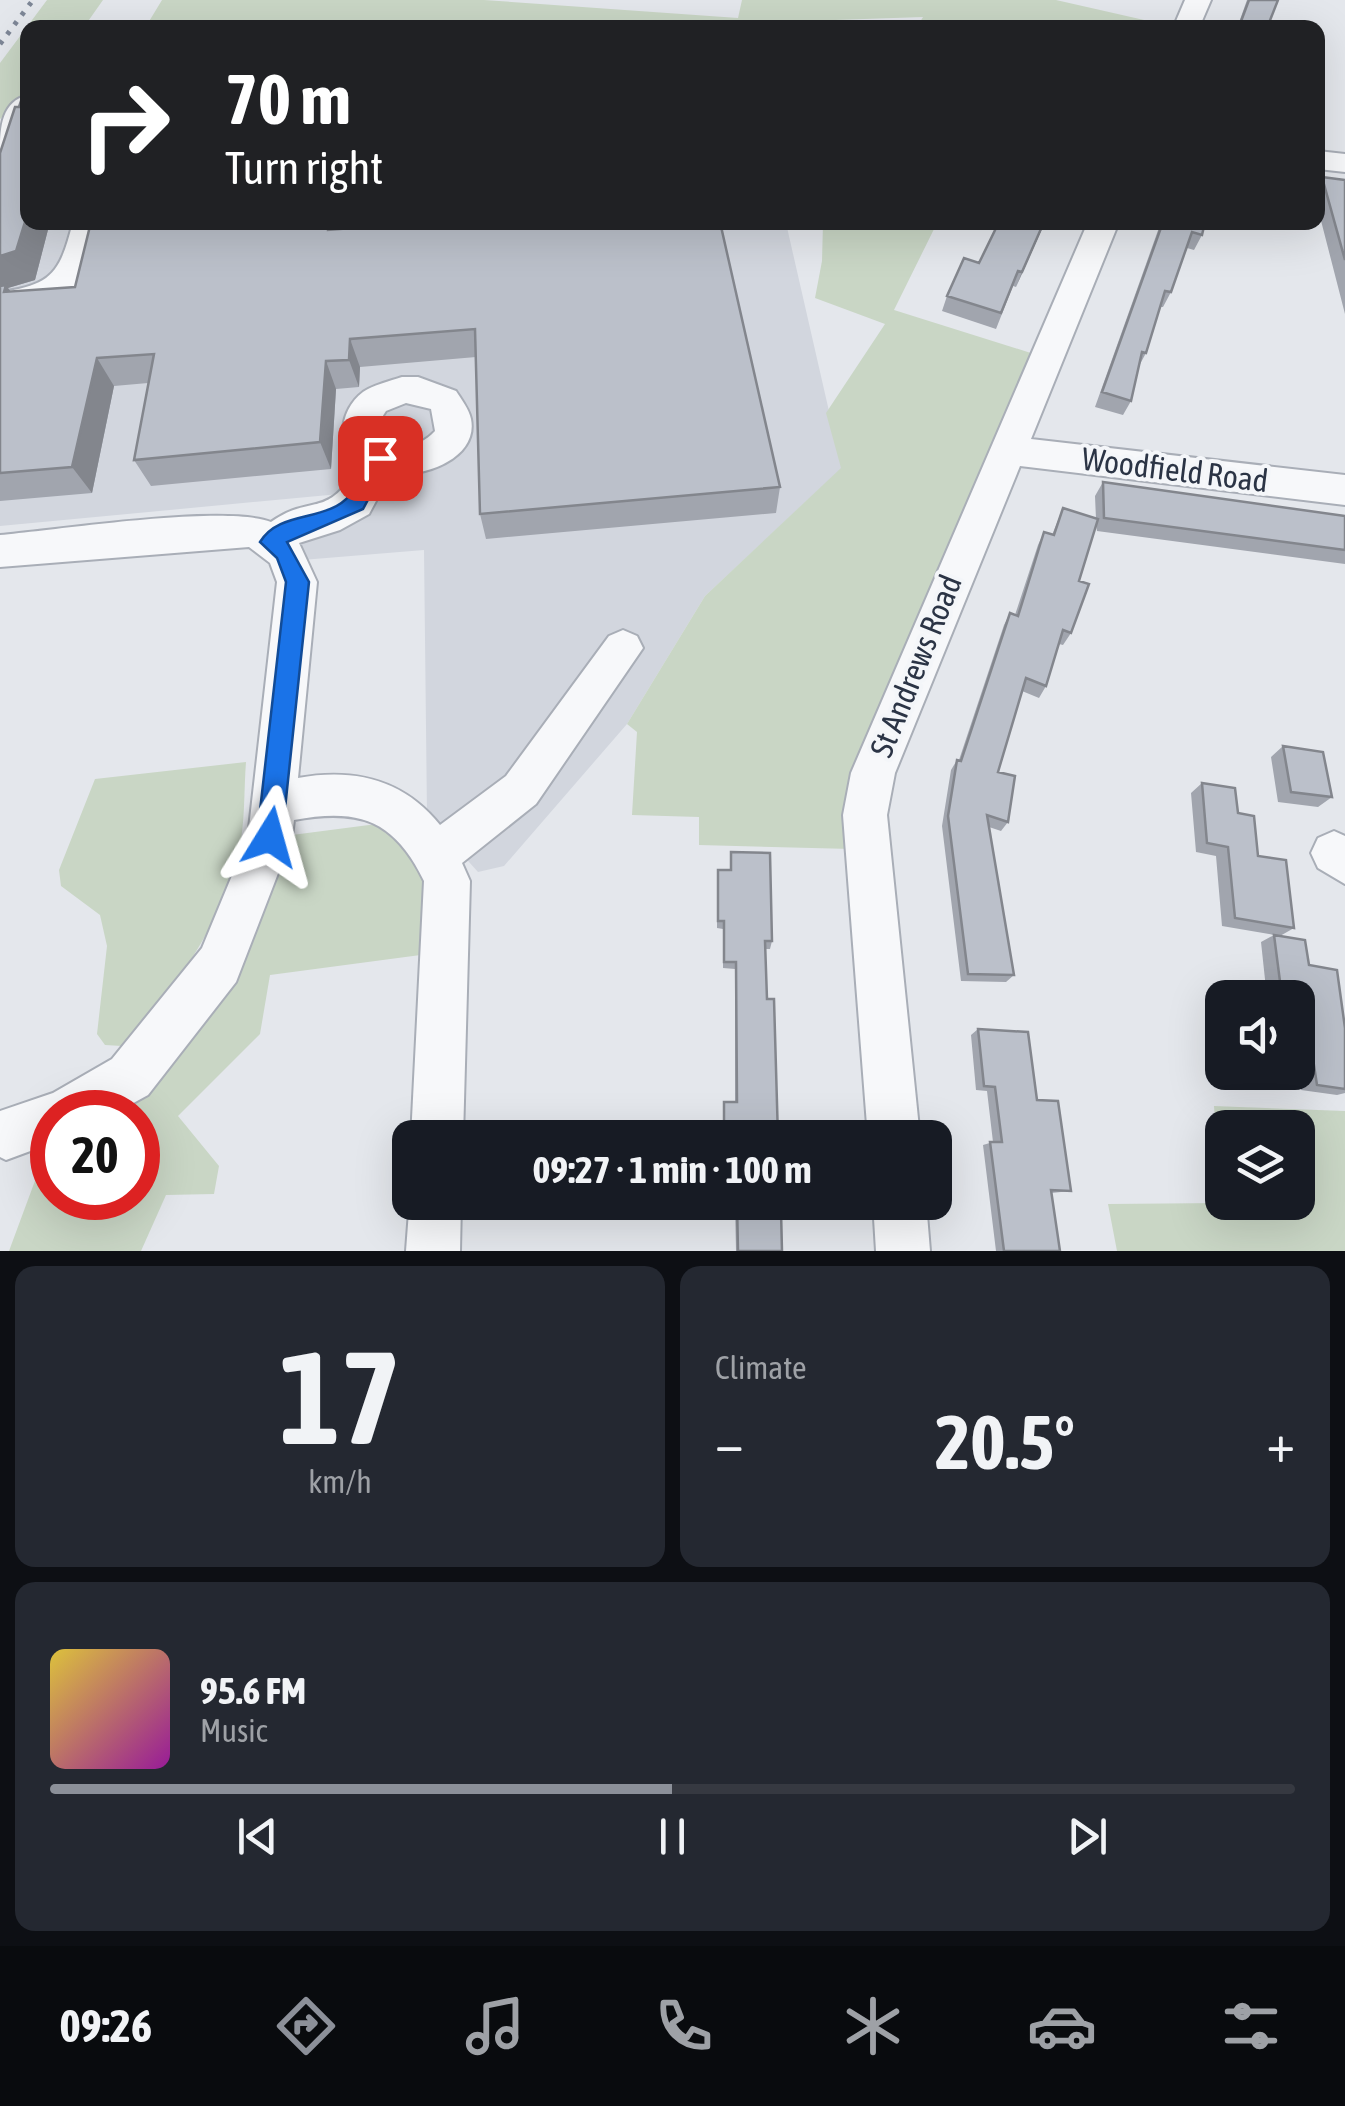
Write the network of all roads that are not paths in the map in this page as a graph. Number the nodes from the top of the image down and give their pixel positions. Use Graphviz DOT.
graph roads {
  1 [pos="20,114"];
  2 [pos="0,140"];
  3 [pos="87,230"];
  4 [pos="1101,230"];
  5 [pos="0,302"];
  6 [pos="1006,450"];
  7 [pos="380,458"];
  8 [pos="1345,490"];
  9 [pos="271,542"];
  10 [pos="0,550"];
  11 [pos="622,648"];
  12 [pos="275,802"];
  13 [pos="438,854"];
  14 [pos="106,1090"];
  15 [pos="438,1120"];
  16 [pos="892,1120"];
  17 [pos="434,1220"];
  18 [pos="900,1220"];
  19 [pos="433,1251"];
  20 [pos="903,1251"];
  1 -- 2 [label="street"];
  3 -- 5 [label="street"];
  4 -- 6 [label="street, St Andrews Road"];
  6 -- 8 [label="street, Woodfield Road"];
  6 -- 16 [label="street, St Andrews Road"];
  7 -- 9 [label="street"];
  9 -- 10 [label="street"];
  9 -- 12 [label="street"];
  11 -- 13 [label="street"];
  12 -- 13 [label="street"];
  12 -- 14 [label="street"];
  13 -- 15 [label="street"];
  17 -- 19 [label="street"];
  18 -- 20 [label="street"];
}
